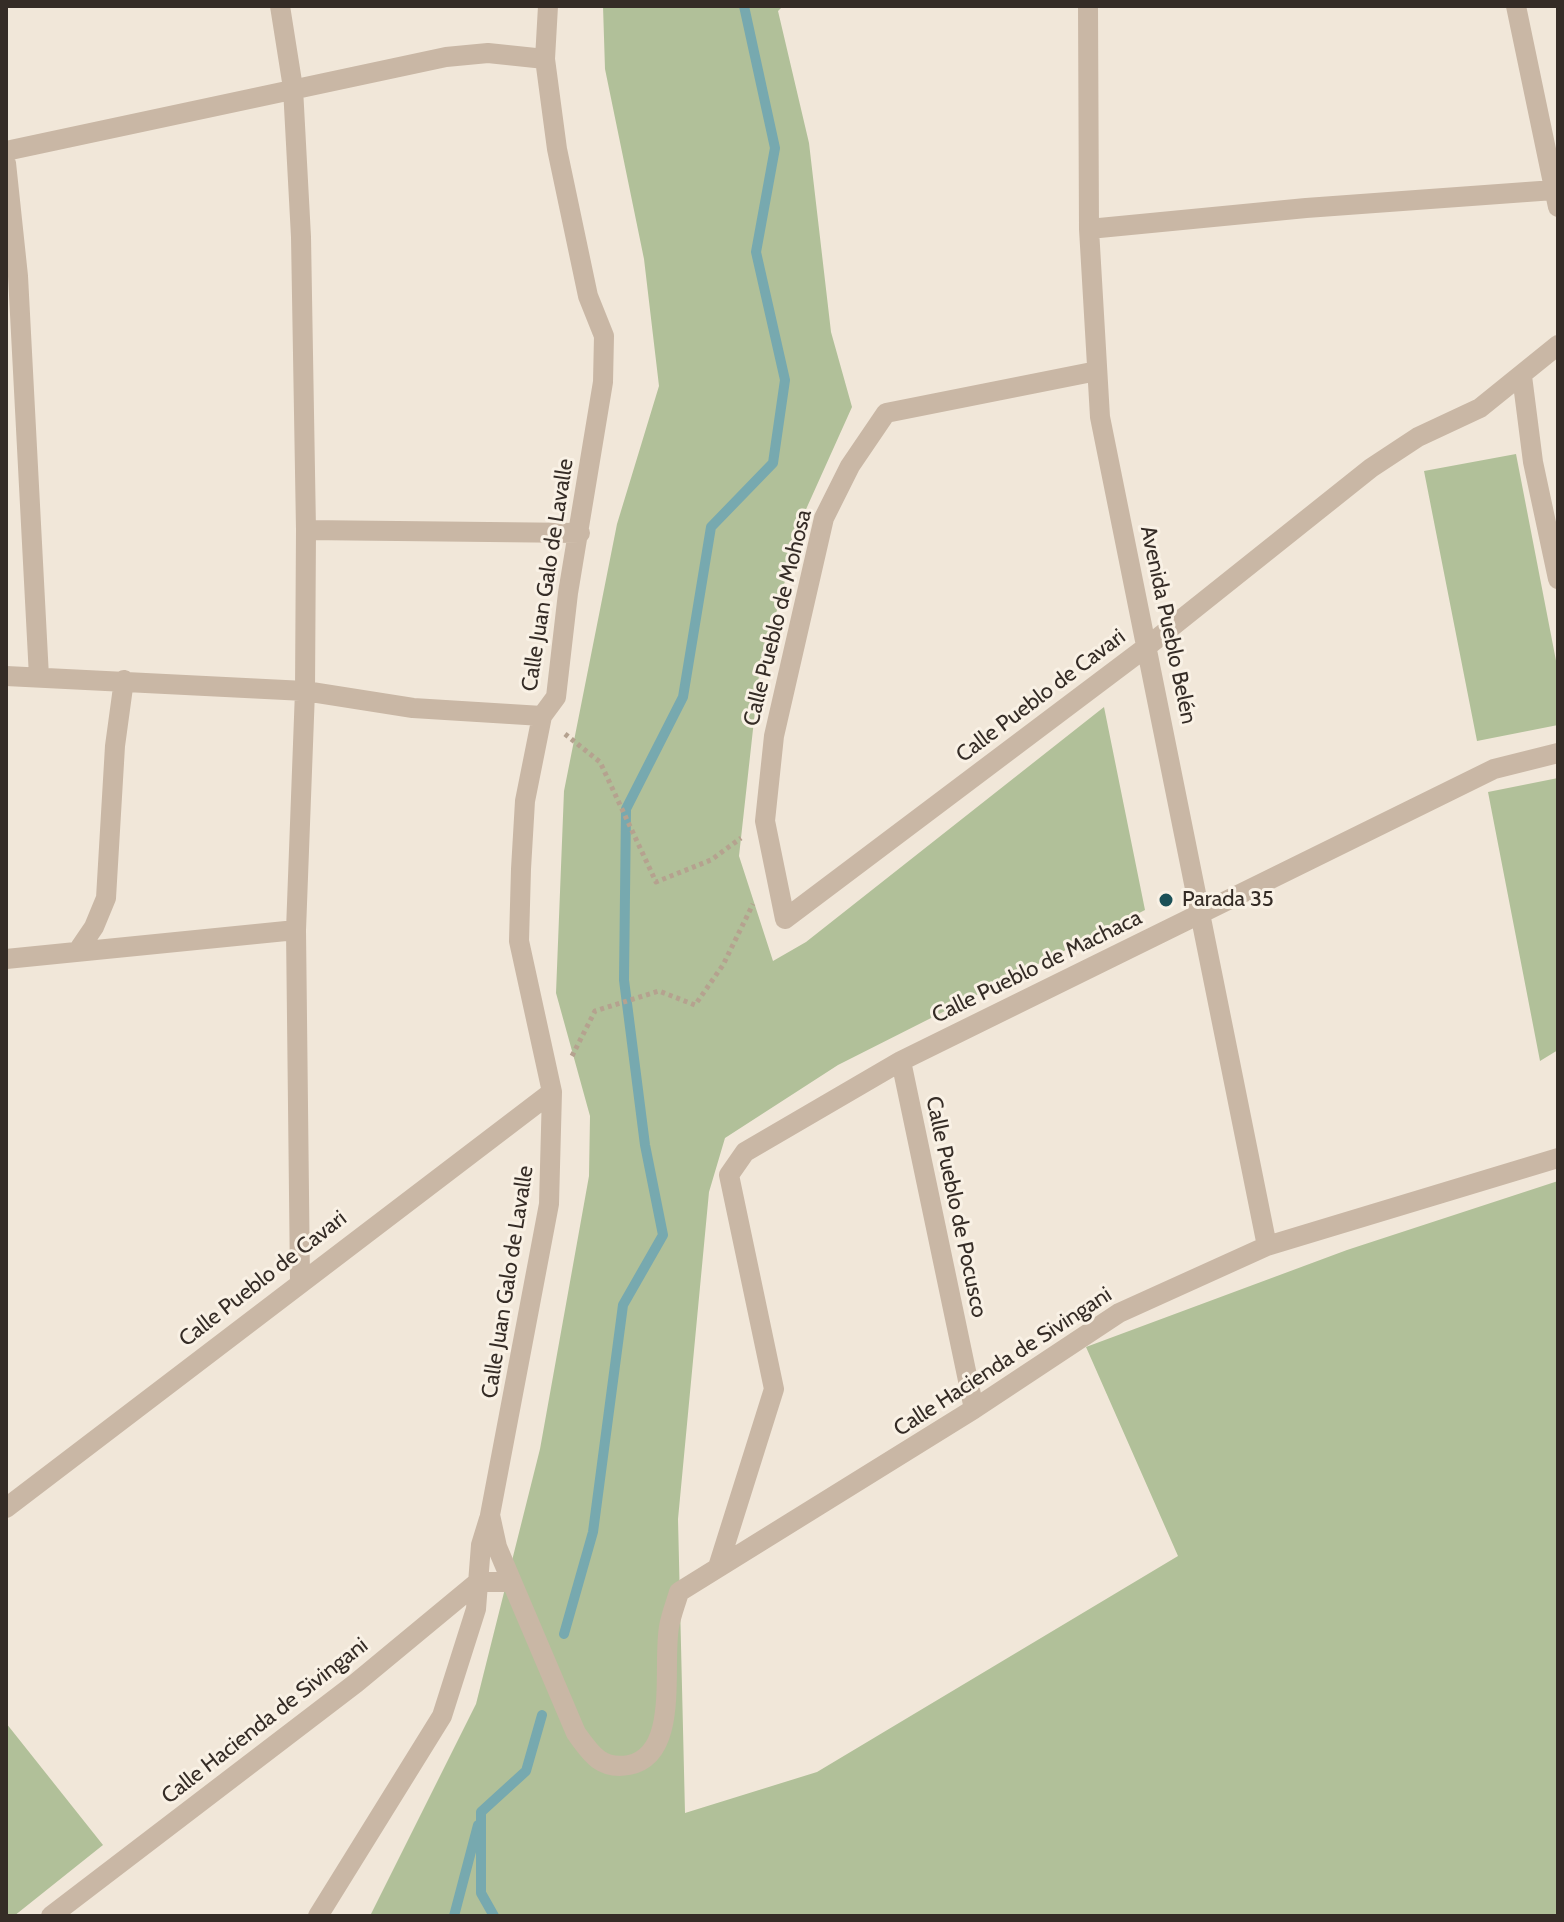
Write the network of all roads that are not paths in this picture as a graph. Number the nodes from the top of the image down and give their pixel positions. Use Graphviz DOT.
graph roads {
  1 [pos="280,6"];
  2 [pos="548,6"];
  3 [pos="1088,6"];
  4 [pos="1516,6"];
  5 [pos="545,59"];
  6 [pos="293,88"];
  7 [pos="6,151"];
  8 [pos="6,163"];
  9 [pos="1556,198"];
  10 [pos="1089,229"];
  11 [pos="1556,348"];
  12 [pos="14,357"];
  13 [pos="1097,371"];
  14 [pos="1522,376"];
  15 [pos="306,530"];
  16 [pos="580,533"];
  17 [pos="1558,579"];
  18 [pos="1149,645"];
  19 [pos="6,676"];
  20 [pos="39,677"];
  21 [pos="124,680"];
  22 [pos="305,691"];
  23 [pos="542,716"];
  24 [pos="1558,753"];
  25 [pos="1202,912"];
  26 [pos="785,919"];
  27 [pos="296,930"];
  28 [pos="77,952"];
  29 [pos="6,959"];
  30 [pos="901,1061"];
  31 [pos="552,1092"];
  32 [pos="1558,1158"];
  33 [pos="1267,1246"];
  34 [pos="300,1281"];
  35 [pos="974,1409"];
  36 [pos="6,1508"];
  37 [pos="490,1515"];
  38 [pos="718,1567"];
  39 [pos="478,1582"];
  40 [pos="512,1582"];
  41 [pos="51,1916"];
  42 [pos="318,1916"];
  1 -- 6 [label="street"];
  2 -- 5 [label="street, Calle Juan Galo de Lavalle"];
  3 -- 10 [label="street, Avenida Pueblo Belén"];
  4 -- 9 [label="street"];
  5 -- 6 [label="street"];
  5 -- 16 [label="street, Calle Juan Galo de Lavalle"];
  6 -- 7 [label="street"];
  6 -- 15 [label="street"];
  8 -- 12 [label="street"];
  9 -- 10 [label="street"];
  10 -- 13 [label="street, Avenida Pueblo Belén"];
  11 -- 14 [label="street, Calle Pueblo de Cavari"];
  12 -- 20 [label="street"];
  13 -- 18 [label="street, Avenida Pueblo Belén"];
  13 -- 26 [label="street, Calle Pueblo de Mohosa"];
  14 -- 17 [label="street"];
  14 -- 18 [label="street, Calle Pueblo de Cavari"];
  15 -- 16 [label="street"];
  15 -- 22 [label="street"];
  16 -- 23 [label="street, Calle Juan Galo de Lavalle"];
  18 -- 25 [label="street, Avenida Pueblo Belén"];
  18 -- 26 [label="street, Calle Pueblo de Cavari"];
  19 -- 20 [label="street"];
  20 -- 21 [label="street"];
  21 -- 22 [label="street"];
  21 -- 28 [label="street"];
  22 -- 23 [label="street"];
  22 -- 27 [label="street"];
  23 -- 31 [label="street, Calle Juan Galo de Lavalle"];
  24 -- 25 [label="street, Calle Pueblo de Machaca"];
  25 -- 30 [label="street, Calle Pueblo de Machaca"];
  25 -- 33 [label="street, Avenida Pueblo Belén"];
  27 -- 28 [label="street"];
  27 -- 34 [label="street"];
  28 -- 29 [label="street"];
  30 -- 35 [label="street, Calle Pueblo de Pocusco"];
  30 -- 38 [label="street, Calle Pueblo de Machaca"];
  31 -- 34 [label="street, Calle Pueblo de Cavari"];
  31 -- 37 [label="street, Calle Juan Galo de Lavalle"];
  32 -- 33 [label="street, Calle Hacienda de Sivingani"];
  33 -- 35 [label="street, Calle Hacienda de Sivingani"];
  34 -- 36 [label="street, Calle Pueblo de Cavari"];
  35 -- 38 [label="street, Calle Hacienda de Sivingani"];
  37 -- 39 [label="street"];
  37 -- 40 [label="street, Calle Juan Galo de Lavalle"];
  38 -- 40 [label="street, Calle Juan Galo de Lavalle"];
  39 -- 40 [label="street"];
  39 -- 41 [label="street, Calle Hacienda de Sivingani"];
  39 -- 42 [label="street"];
}
